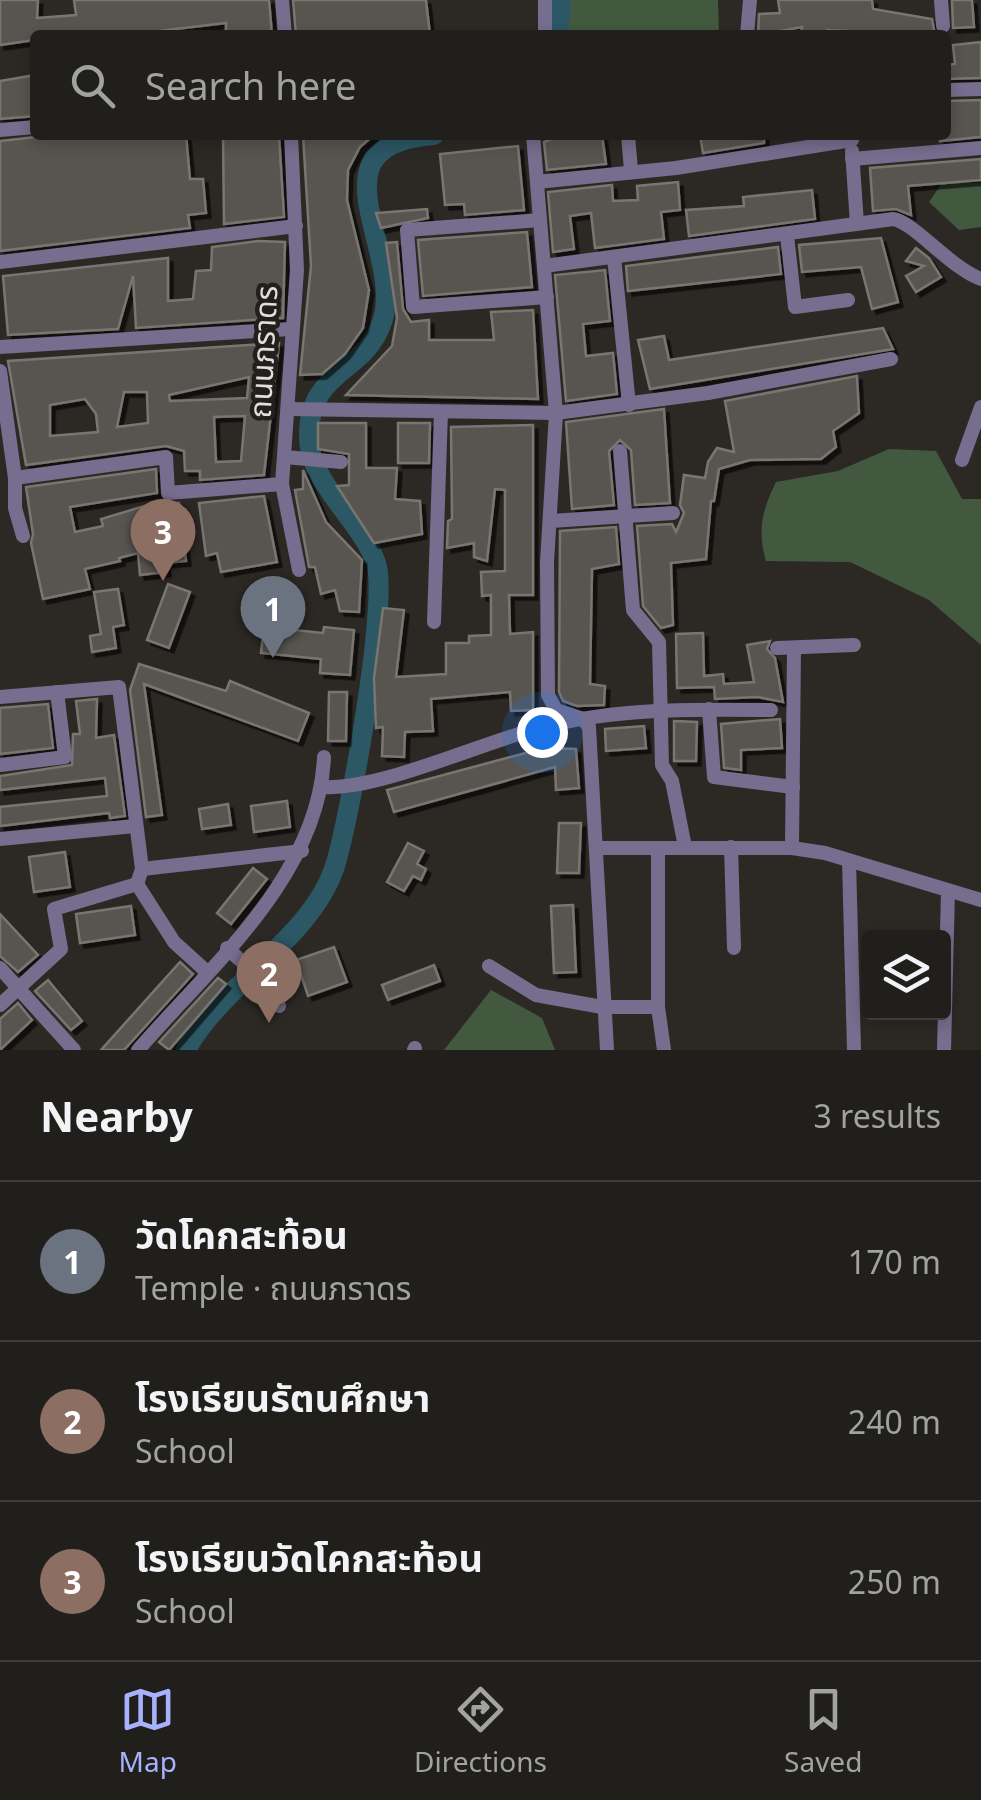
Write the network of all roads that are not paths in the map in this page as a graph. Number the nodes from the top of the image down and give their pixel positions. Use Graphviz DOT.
graph roads {
  1 [pos="282,0"];
  2 [pos="545,0"];
  3 [pos="750,0"];
  4 [pos="941,0"];
  5 [pos="943,26"];
  6 [pos="285,30"];
  7 [pos="545,30"];
  8 [pos="747,30"];
  9 [pos="981,88"];
  10 [pos="951,90"];
  11 [pos="30,127"];
  12 [pos="0,130"];
  13 [pos="290,140"];
  14 [pos="533,140"];
  15 [pos="628,140"];
  16 [pos="835,140"];
  17 [pos="852,140"];
  18 [pos="981,148"];
  19 [pos="852,159"];
  20 [pos="630,170"];
  21 [pos="537,182"];
  22 [pos="540,220"];
  23 [pos="857,224"];
  24 [pos="296,226"];
  25 [pos="787,236"];
  26 [pos="614,257"];
  27 [pos="0,262"];
  28 [pos="544,266"];
  29 [pos="981,279"];
  30 [pos="547,297"];
  31 [pos="848,300"];
  32 [pos="290,329"];
  33 [pos="0,348"];
  34 [pos="891,359"];
  35 [pos="0,371"];
  36 [pos="629,404"];
  37 [pos="981,407"];
  38 [pos="294,409"];
  39 [pos="441,412"];
  40 [pos="556,413"];
  41 [pos="620,451"];
  42 [pos="285,457"];
  43 [pos="962,460"];
  44 [pos="341,462"];
  45 [pos="15,478"];
  46 [pos="282,484"];
  47 [pos="7,509"];
  48 [pos="672,513"];
  49 [pos="625,518"];
  50 [pos="551,521"];
  51 [pos="22,536"];
  52 [pos="299,570"];
  53 [pos="434,622"];
  54 [pos="854,646"];
  55 [pos="777,648"];
  56 [pos="794,648"];
  57 [pos="57,692"];
  58 [pos="0,697"];
  59 [pos="661,710"];
  60 [pos="709,710"];
  61 [pos="771,710"];
  62 [pos="582,719"];
  63 [pos="324,758"];
  64 [pos="0,764"];
  65 [pos="330,787"];
  66 [pos="792,787"];
  67 [pos="136,826"];
  68 [pos="0,839"];
  69 [pos="685,847"];
  70 [pos="731,847"];
  71 [pos="596,848"];
  72 [pos="658,848"];
  73 [pos="792,848"];
  74 [pos="302,851"];
  75 [pos="850,860"];
  76 [pos="140,877"];
  77 [pos="948,890"];
  78 [pos="981,900"];
  79 [pos="734,948"];
  80 [pos="231,951"];
  81 [pos="489,966"];
  82 [pos="0,968"];
  83 [pos="206,971"];
  84 [pos="18,989"];
  85 [pos="0,1005"];
  86 [pos="280,1006"];
  87 [pos="658,1006"];
  88 [pos="602,1007"];
  89 [pos="74,1050"];
  90 [pos="138,1050"];
  91 [pos="606,1050"];
  92 [pos="664,1050"];
  93 [pos="854,1050"];
  94 [pos="944,1050"];
  1 -- 6 [label="street"];
  2 -- 7 [label="street"];
  3 -- 8 [label="street"];
  4 -- 5 [label="street"];
  9 -- 10 [label="street"];
  11 -- 12 [label="street"];
  13 -- 24 [label="street, ถนนภราดร"];
  14 -- 21 [label="street"];
  15 -- 20 [label="street"];
  16 -- 20 [label="street"];
  17 -- 19 [label="street"];
  18 -- 19 [label="street"];
  19 -- 23 [label="street"];
  20 -- 21 [label="street"];
  21 -- 22 [label="street"];
  22 -- 28 [label="street"];
  22 -- 30 [label="street"];
  23 -- 25 [label="street"];
  23 -- 29 [label="street"];
  24 -- 27 [label="street"];
  24 -- 32 [label="street, ถนนภราดร"];
  25 -- 26 [label="street"];
  25 -- 31 [label="street"];
  26 -- 28 [label="street"];
  26 -- 36 [label="street"];
  28 -- 30 [label="street"];
  30 -- 40 [label="street"];
  32 -- 33 [label="street"];
  32 -- 38 [label="street, ถนนภราดร"];
  34 -- 36 [label="street"];
  35 -- 45 [label="street"];
  36 -- 40 [label="street"];
  37 -- 43 [label="street"];
  38 -- 39 [label="street"];
  38 -- 42 [label="street, ถนนภราดร"];
  39 -- 40 [label="street"];
  39 -- 53 [label="street"];
  40 -- 50 [label="street"];
  41 -- 49 [label="street"];
  42 -- 44 [label="street"];
  42 -- 46 [label="street, ถนนภราดร"];
  45 -- 46 [label="street"];
  45 -- 47 [label="street"];
  46 -- 52 [label="street, ถนนภราดร"];
  47 -- 51 [label="street"];
  48 -- 49 [label="street"];
  49 -- 50 [label="street"];
  49 -- 59 [label="street"];
  50 -- 62 [label="street"];
  54 -- 56 [label="street"];
  55 -- 56 [label="street"];
  56 -- 66 [label="street"];
  57 -- 58 [label="street"];
  57 -- 64 [label="street"];
  57 -- 67 [label="street"];
  59 -- 60 [label="street"];
  59 -- 62 [label="street"];
  59 -- 69 [label="street"];
  60 -- 61 [label="street"];
  60 -- 66 [label="street"];
  62 -- 65 [label="street"];
  62 -- 71 [label="street"];
  63 -- 65 [label="street"];
  65 -- 74 [label="street"];
  66 -- 73 [label="street"];
  67 -- 68 [label="street"];
  67 -- 76 [label="street"];
  69 -- 70 [label="street"];
  69 -- 72 [label="street"];
  70 -- 73 [label="street"];
  70 -- 79 [label="street"];
  71 -- 72 [label="street"];
  71 -- 88 [label="street"];
  72 -- 87 [label="street"];
  73 -- 75 [label="street"];
  74 -- 76 [label="street"];
  74 -- 80 [label="street"];
  75 -- 77 [label="street"];
  75 -- 93 [label="street"];
  76 -- 83 [label="street"];
  76 -- 84 [label="street"];
  77 -- 78 [label="street"];
  77 -- 94 [label="street"];
  80 -- 83 [label="street"];
  80 -- 86 [label="street"];
  81 -- 88 [label="street"];
  82 -- 84 [label="street"];
  83 -- 90 [label="street"];
  84 -- 85 [label="street"];
  84 -- 89 [label="street"];
  87 -- 88 [label="street"];
  87 -- 92 [label="street"];
  88 -- 91 [label="street"];
}
